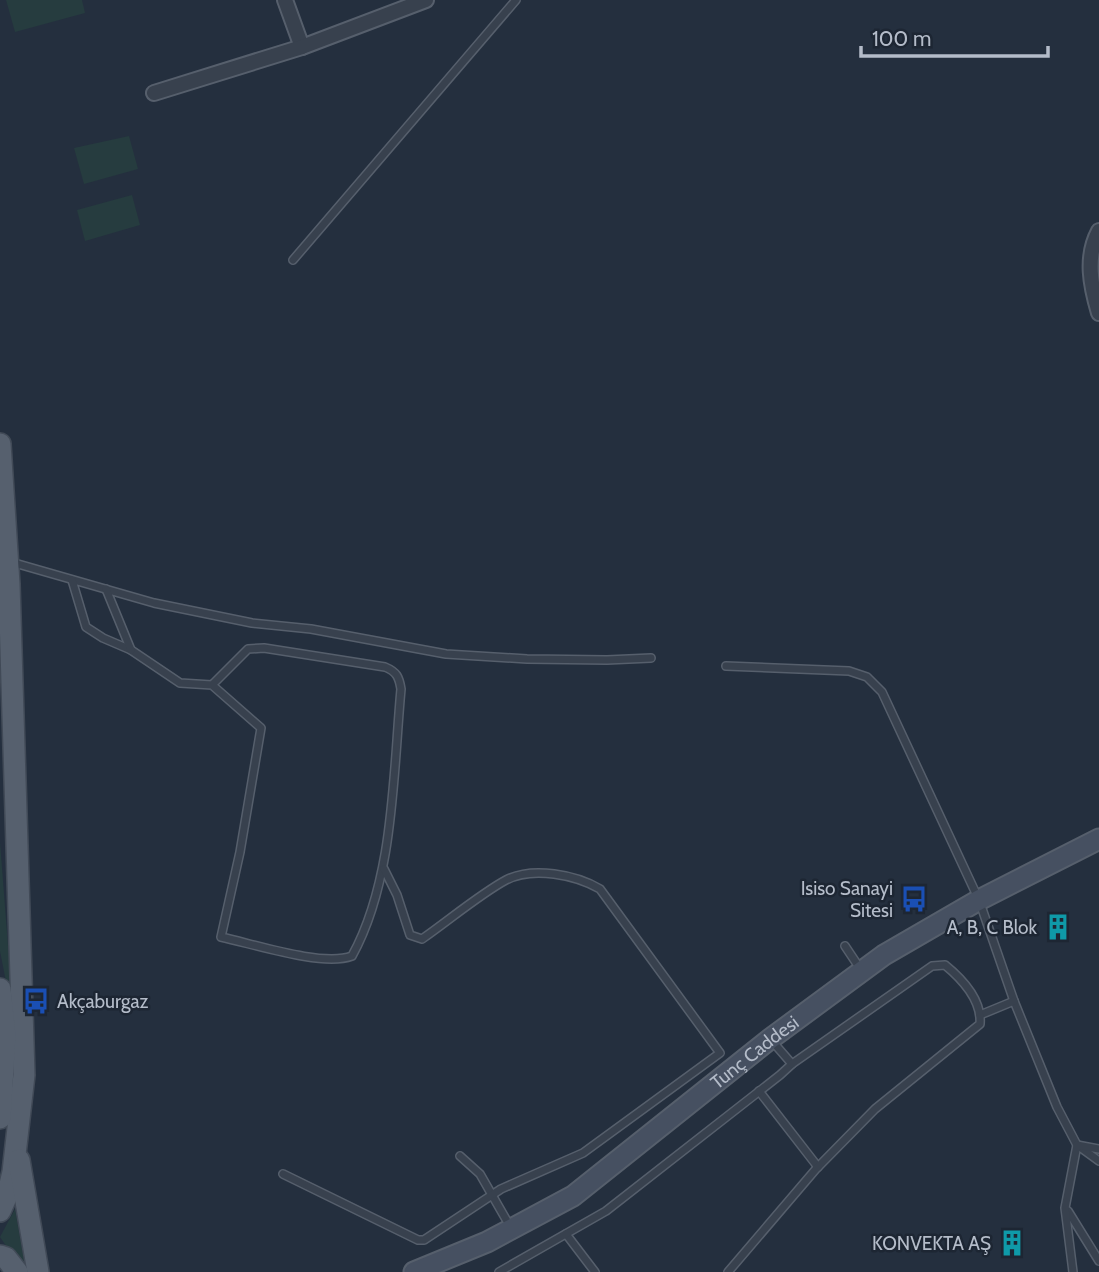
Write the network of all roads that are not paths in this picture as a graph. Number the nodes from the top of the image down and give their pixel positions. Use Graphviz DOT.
graph roads {
  1 [pos="285,0"];
  2 [pos="426,0"];
  3 [pos="516,0"];
  4 [pos="302,47"];
  5 [pos="154,93"];
  6 [pos="1099,231"];
  7 [pos="293,260"];
  8 [pos="1099,313"];
  9 [pos="0,444"];
  10 [pos="4,560"];
  11 [pos="72,580"];
  12 [pos="106,589"];
  13 [pos="131,650"];
  14 [pos="651,658"];
  15 [pos="726,666"];
  16 [pos="212,685"];
  17 [pos="0,806"];
  18 [pos="1099,839"];
  19 [pos="16,863"];
  20 [pos="384,868"];
  21 [pos="979,900"];
  22 [pos="845,946"];
  23 [pos="862,971"];
  24 [pos="0,989"];
  25 [pos="1014,1000"];
  26 [pos="981,1016"];
  27 [pos="771,1040"];
  28 [pos="2,1058"];
  29 [pos="792,1064"];
  30 [pos="759,1091"];
  31 [pos="0,1118"];
  32 [pos="16,1145"];
  33 [pos="1077,1145"];
  34 [pos="1099,1149"];
  35 [pos="460,1156"];
  36 [pos="1099,1161"];
  37 [pos="818,1167"];
  38 [pos="283,1174"];
  39 [pos="493,1194"];
  40 [pos="1065,1208"];
  41 [pos="0,1211"];
  42 [pos="512,1229"];
  43 [pos="566,1234"];
  44 [pos="0,1256"];
  45 [pos="1099,1261"];
  46 [pos="17,1272"];
  47 [pos="38,1272"];
  48 [pos="414,1272"];
  49 [pos="499,1272"];
  50 [pos="595,1272"];
  51 [pos="728,1272"];
  52 [pos="1073,1272"];
  1 -- 4 [label="street"];
  2 -- 4 [label="street"];
  3 -- 7 [label="lane"];
  4 -- 5 [label="street"];
  6 -- 8 [label="street"];
  9 -- 10 [label="main road"];
  10 -- 11 [label="lane"];
  10 -- 19 [label="main road"];
  11 -- 12 [label="lane"];
  11 -- 13 [label="lane"];
  12 -- 13 [label="lane"];
  12 -- 14 [label="lane"];
  13 -- 16 [label="lane"];
  15 -- 21 [label="lane"];
  16 -- 20 [label="lane"];
  16 -- 20 [label="lane"];
  17 -- 19 [label="main road"];
  18 -- 21 [label="main road, Tunç Caddesi"];
  19 -- 32 [label="main road"];
  20 -- 39 [label="lane"];
  21 -- 23 [label="main road, Tunç Caddesi"];
  21 -- 25 [label="lane"];
  22 -- 23 [label="lane"];
  23 -- 27 [label="main road, Tunç Caddesi"];
  24 -- 28 [label="main road"];
  25 -- 26 [label="lane"];
  25 -- 33 [label="lane"];
  26 -- 29 [label="lane"];
  26 -- 37 [label="lane"];
  27 -- 29 [label="lane"];
  27 -- 42 [label="main road, Tunç Caddesi"];
  28 -- 31 [label="main road"];
  29 -- 30 [label="lane"];
  30 -- 37 [label="lane"];
  30 -- 43 [label="lane"];
  32 -- 41 [label="main road"];
  32 -- 47 [label="main road"];
  33 -- 34 [label="lane"];
  33 -- 36 [label="lane"];
  33 -- 40 [label="lane"];
  35 -- 39 [label="lane"];
  37 -- 51 [label="lane"];
  38 -- 39 [label="lane"];
  39 -- 42 [label="lane"];
  40 -- 45 [label="lane"];
  40 -- 52 [label="lane"];
  42 -- 48 [label="main road, Tunç Caddesi"];
  43 -- 49 [label="lane"];
  43 -- 50 [label="lane"];
  44 -- 46 [label="main road"];
}
